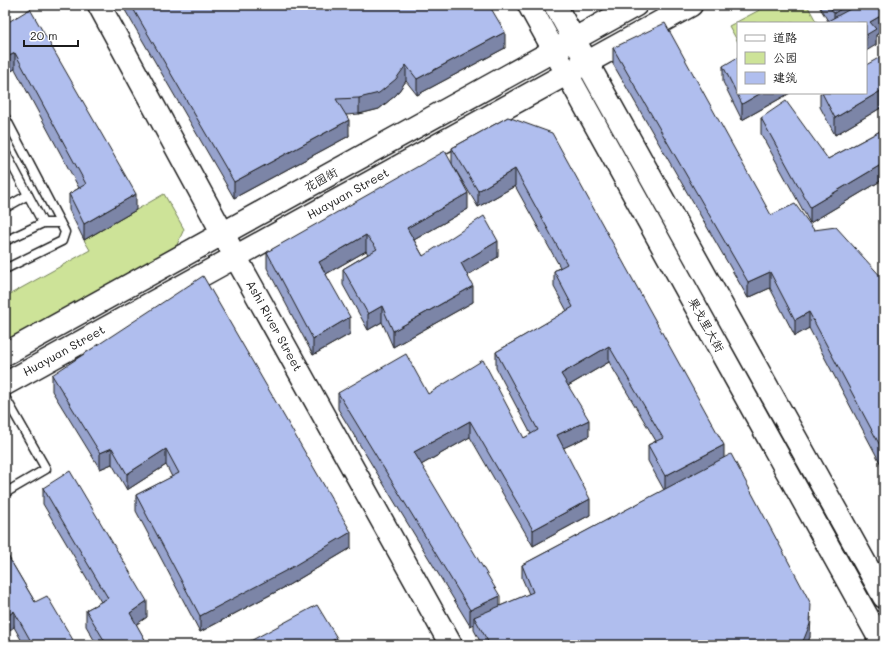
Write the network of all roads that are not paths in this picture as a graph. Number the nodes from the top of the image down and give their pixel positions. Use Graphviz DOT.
graph roads {
  1 [pos="100,5"];
  2 [pos="529,5"];
  3 [pos="554,5"];
  4 [pos="636,5"];
  5 [pos="690,5"];
  6 [pos="574,40"];
  7 [pos="554,50"];
  8 [pos="587,62"];
  9 [pos="567,73"];
  10 [pos="5,117"];
  11 [pos="6,155"];
  12 [pos="28,195"];
  13 [pos="5,208"];
  14 [pos="43,223"];
  15 [pos="60,223"];
  16 [pos="223,234"];
  17 [pos="5,241"];
  18 [pos="235,256"];
  19 [pos="5,269"];
  20 [pos="5,354"];
  21 [pos="5,384"];
  22 [pos="5,397"];
  23 [pos="5,492"];
  24 [pos="884,597"];
  25 [pos="451,645"];
  26 [pos="882,645"];
  1 -- 16 [label="main road, Ashi River Street"];
  2 -- 7 [label="main road, 果戈里大街"];
  3 -- 6 [label="main road, 果戈里大街"];
  4 -- 6 [label="main road, 花园街"];
  5 -- 8 [label="main road, Huayuan Street"];
  6 -- 7 [label="main road, 花园街"];
  6 -- 8 [label="main road, 果戈里大街"];
  7 -- 9 [label="main road, 果戈里大街"];
  7 -- 16 [label="main road, 花园街"];
  8 -- 9 [label="main road, Huayuan Street"];
  8 -- 24 [label="main road, 果戈里大街"];
  9 -- 18 [label="main road, Huayuan Street"];
  9 -- 26 [label="main road, 果戈里大街"];
  10 -- 15 [label="lane"];
  11 -- 12 [label="lane"];
  12 -- 13 [label="lane"];
  12 -- 14 [label="lane"];
  14 -- 15 [label="lane"];
  14 -- 17 [label="lane"];
  15 -- 19 [label="lane"];
  16 -- 18 [label="main road, Ashi River Street"];
  16 -- 20 [label="main road, 花园街"];
  18 -- 21 [label="main road, Huayuan Street"];
  18 -- 25 [label="main road, Ashi River Street"];
  22 -- 23 [label="lane"];
}
